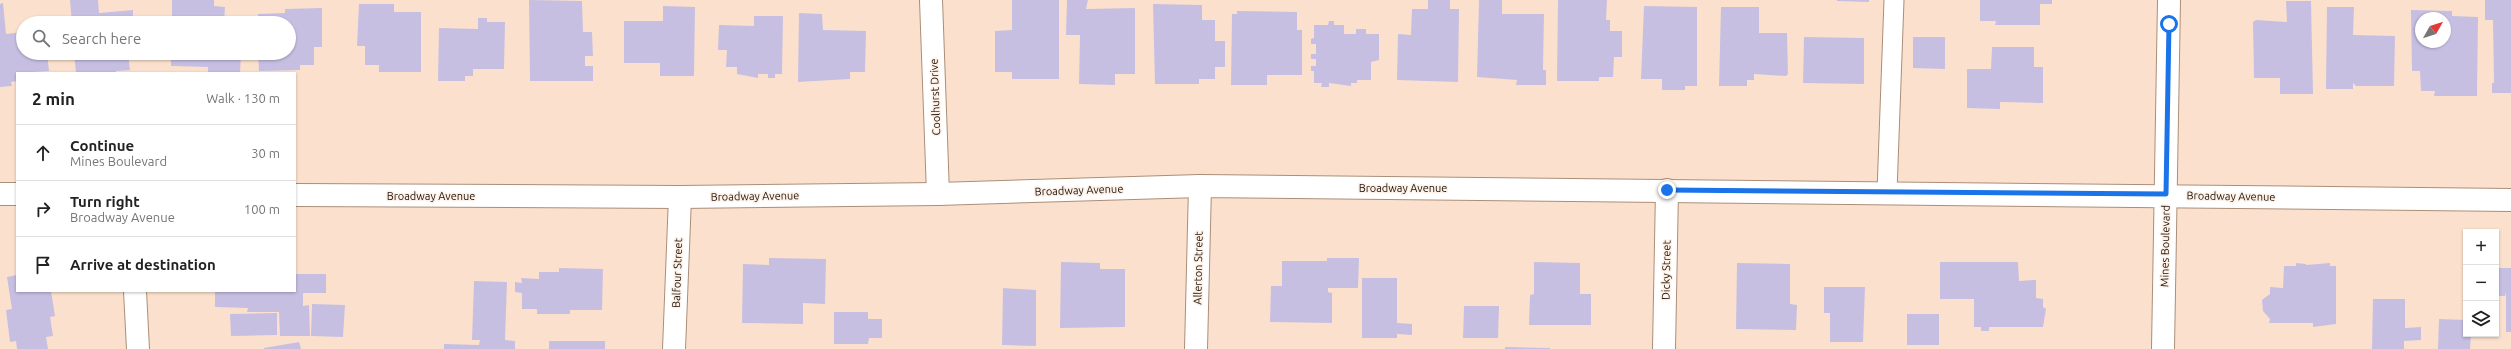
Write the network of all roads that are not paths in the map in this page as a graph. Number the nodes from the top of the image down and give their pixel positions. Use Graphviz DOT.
graph roads {
  1 [pos="931,0"];
  2 [pos="1894,0"];
  3 [pos="2169,0"];
  4 [pos="1200,186"];
  5 [pos="1667,190"];
  6 [pos="1887,192"];
  7 [pos="0,194"];
  8 [pos="16,194"];
  9 [pos="938,194"];
  10 [pos="2166,194"];
  11 [pos="296,195"];
  12 [pos="680,197"];
  13 [pos="2511,200"];
  14 [pos="135,292"];
  15 [pos="138,349"];
  16 [pos="674,349"];
  17 [pos="1196,349"];
  18 [pos="1664,349"];
  19 [pos="2163,349"];
  1 -- 9 [label="street, Coolhurst Drive"];
  2 -- 6 [label="lane"];
  3 -- 10 [label="street, Mines Boulevard"];
  4 -- 5 [label="street, Broadway Avenue"];
  4 -- 9 [label="street, Broadway Avenue"];
  4 -- 17 [label="street, Allerton Street"];
  5 -- 6 [label="street, Broadway Avenue"];
  5 -- 18 [label="street, Dicky Street"];
  6 -- 10 [label="street, Broadway Avenue"];
  7 -- 8 [label="street"];
  9 -- 12 [label="street, Broadway Avenue"];
  10 -- 13 [label="street, Broadway Avenue"];
  10 -- 19 [label="street, Mines Boulevard"];
  11 -- 12 [label="street, Broadway Avenue"];
  12 -- 16 [label="street, Balfour Street"];
  14 -- 15 [label="street"];
}
